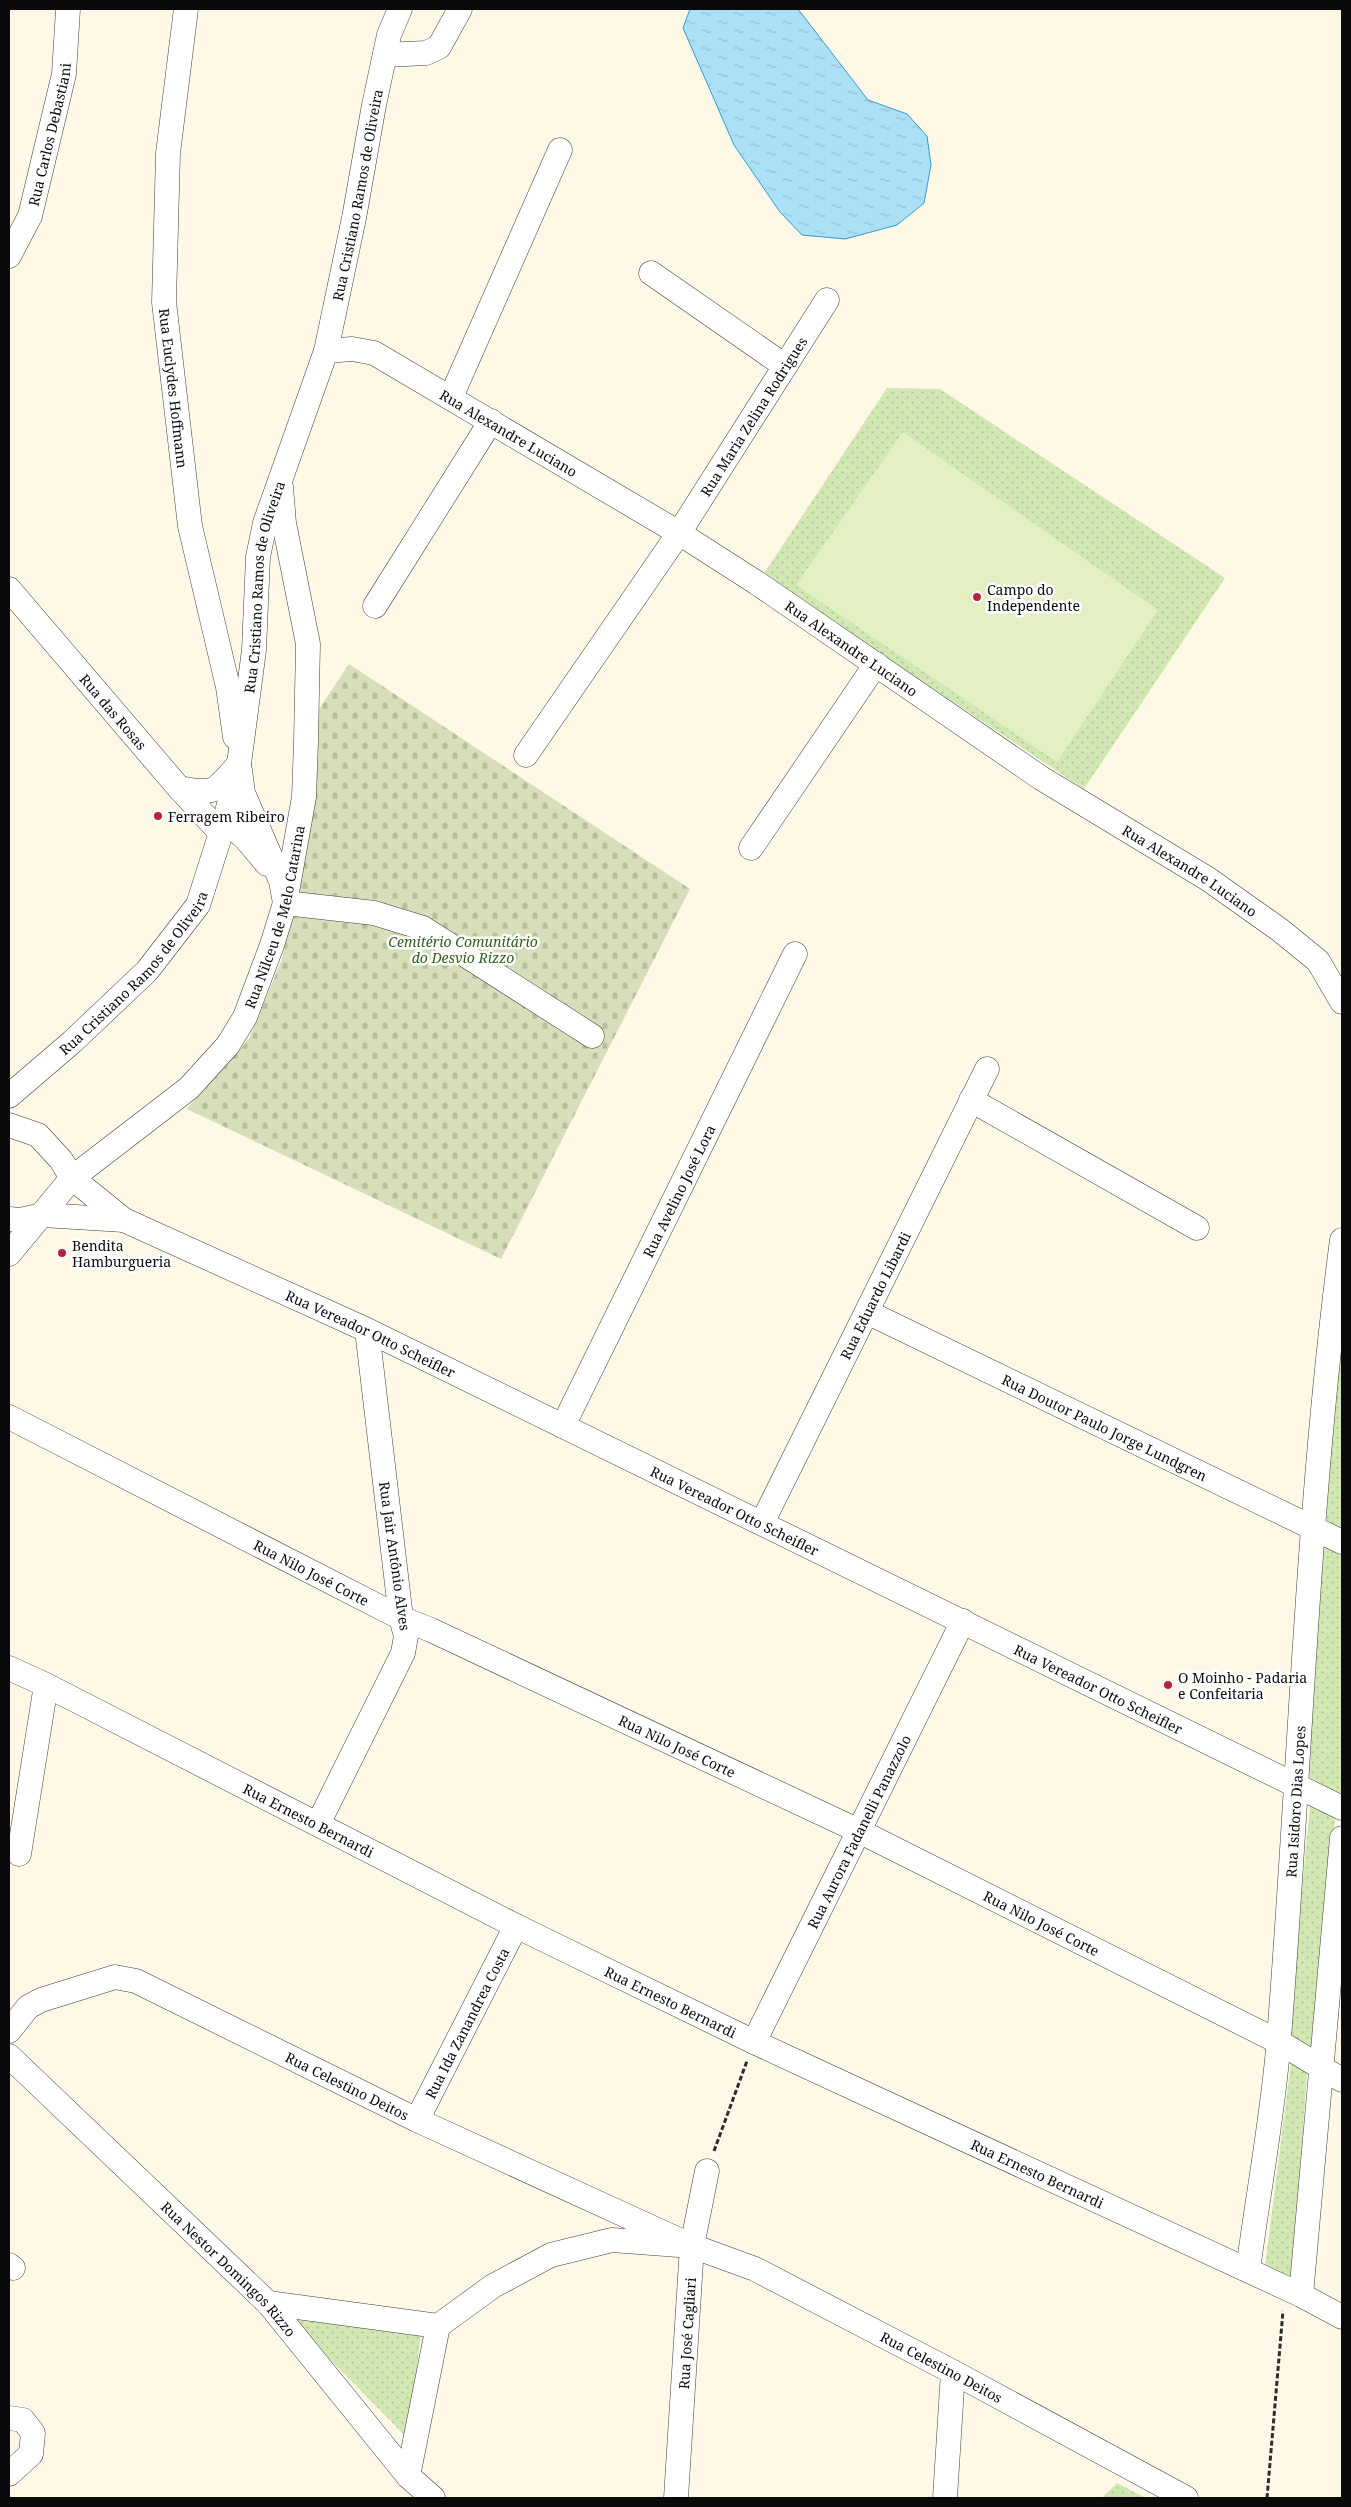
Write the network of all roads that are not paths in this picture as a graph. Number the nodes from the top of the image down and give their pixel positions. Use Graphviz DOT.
graph roads {
  1 [pos="68,9"];
  2 [pos="186,9"];
  3 [pos="400,9"];
  4 [pos="460,9"];
  5 [pos="385,55"];
  6 [pos="560,150"];
  7 [pos="9,256"];
  8 [pos="651,273"];
  9 [pos="827,300"];
  10 [pos="326,351"];
  11 [pos="785,366"];
  12 [pos="451,397"];
  13 [pos="491,421"];
  14 [pos="280,481"];
  15 [pos="679,533"];
  16 [pos="9,589"];
  17 [pos="375,606"];
  18 [pos="876,664"];
  19 [pos="526,755"];
  20 [pos="239,764"];
  21 [pos="179,788"];
  22 [pos="223,827"];
  23 [pos="752,848"];
  24 [pos="283,892"];
  25 [pos="795,954"];
  26 [pos="1342,1002"];
  27 [pos="592,1036"];
  28 [pos="986,1068"];
  29 [pos="9,1096"];
  30 [pos="971,1100"];
  31 [pos="9,1125"];
  32 [pos="72,1178"];
  33 [pos="43,1215"];
  34 [pos="9,1220"];
  35 [pos="124,1220"];
  36 [pos="1197,1228"];
  37 [pos="1342,1240"];
  38 [pos="9,1254"];
  39 [pos="866,1312"];
  40 [pos="367,1330"];
  41 [pos="1336,1331"];
  42 [pos="9,1417"];
  43 [pos="562,1426"];
  44 [pos="762,1523"];
  45 [pos="1313,1527"];
  46 [pos="1342,1542"];
  47 [pos="400,1618"];
  48 [pos="963,1621"];
  49 [pos="9,1668"];
  50 [pos="46,1685"];
  51 [pos="1297,1785"];
  52 [pos="1342,1808"];
  53 [pos="318,1824"];
  54 [pos="859,1831"];
  55 [pos="1342,1838"];
  56 [pos="19,1854"];
  57 [pos="516,1926"];
  58 [pos="9,2031"];
  59 [pos="754,2042"];
  60 [pos="1279,2042"];
  61 [pos="9,2056"];
  62 [pos="1333,2074"];
  63 [pos="417,2120"];
  64 [pos="707,2171"];
  65 [pos="692,2246"];
  66 [pos="1248,2270"];
  67 [pos="1293,2291"];
  68 [pos="268,2303"];
  69 [pos="1342,2317"];
  70 [pos="438,2326"];
  71 [pos="952,2372"];
  72 [pos="9,2418"];
  73 [pos="9,2474"];
  74 [pos="408,2476"];
  75 [pos="433,2498"];
  76 [pos="676,2498"];
  77 [pos="945,2498"];
  78 [pos="1186,2498"];
  1 -- 7 [label="street, Rua Carlos Debastiani"];
  2 -- 20 [label="street, Rua Euclydes Hoffmann"];
  3 -- 5 [label="street, Rua Cristiano Ramos de Oliveira"];
  4 -- 5 [label="street"];
  5 -- 10 [label="street, Rua Cristiano Ramos de Oliveira"];
  6 -- 12 [label="street"];
  8 -- 11 [label="street"];
  9 -- 11 [label="street, Rua Maria Zelina Rodrigues"];
  10 -- 12 [label="street, Rua Alexandre Luciano"];
  10 -- 14 [label="street, Rua Cristiano Ramos de Oliveira"];
  11 -- 15 [label="street, Rua Maria Zelina Rodrigues"];
  12 -- 13 [label="street, Rua Alexandre Luciano"];
  13 -- 15 [label="street, Rua Alexandre Luciano"];
  13 -- 17 [label="street"];
  14 -- 20 [label="street, Rua Cristiano Ramos de Oliveira"];
  14 -- 24 [label="street, Rua Nilceu de Melo Catarina"];
  15 -- 18 [label="street, Rua Alexandre Luciano"];
  15 -- 19 [label="street, Rua Maria Zelina Rodrigues"];
  16 -- 21 [label="street, Rua das Rosas"];
  18 -- 23 [label="street"];
  18 -- 26 [label="street, Rua Alexandre Luciano"];
  20 -- 21 [label="street"];
  20 -- 22 [label="street, Rua Cristiano Ramos de Oliveira"];
  20 -- 24 [label="street"];
  21 -- 22 [label="street, Rua das Rosas"];
  22 -- 24 [label="street, Rua das Rosas"];
  22 -- 29 [label="street, Rua Cristiano Ramos de Oliveira"];
  24 -- 27 [label="street"];
  24 -- 32 [label="street, Rua Nilceu de Melo Catarina"];
  25 -- 43 [label="street, Rua Avelino José Lora"];
  28 -- 30 [label="street, Rua Eduardo Libardi"];
  30 -- 36 [label="street"];
  30 -- 39 [label="street, Rua Eduardo Libardi"];
  31 -- 32 [label="street, Rua Vereador Otto Scheifler"];
  32 -- 33 [label="street, Rua Nilceu de Melo Catarina"];
  32 -- 35 [label="street, Rua Vereador Otto Scheifler"];
  33 -- 34 [label="street, Rua Vereador Otto Scheifler"];
  33 -- 35 [label="street, Rua Vereador Otto Scheifler"];
  33 -- 38 [label="street, Rua Nilceu de Melo Catarina"];
  35 -- 40 [label="street, Rua Vereador Otto Scheifler"];
  37 -- 41 [label="street, Rua Isidoro Dias Lopes"];
  39 -- 44 [label="street, Rua Eduardo Libardi"];
  39 -- 45 [label="street, Rua Doutor Paulo Jorge Lundgren"];
  40 -- 43 [label="street, Rua Vereador Otto Scheifler"];
  40 -- 47 [label="street, Rua Jair Antônio Alves"];
  41 -- 45 [label="street, Rua Isidoro Dias Lopes"];
  42 -- 47 [label="street, Rua Nilo José Corte"];
  43 -- 44 [label="street, Rua Vereador Otto Scheifler"];
  44 -- 48 [label="street, Rua Vereador Otto Scheifler"];
  45 -- 46 [label="street, Rua Doutor Paulo Jorge Lundgren"];
  45 -- 51 [label="street, Rua Isidoro Dias Lopes"];
  47 -- 53 [label="street, Rua Jair Antônio Alves"];
  47 -- 54 [label="street, Rua Nilo José Corte"];
  48 -- 51 [label="street, Rua Vereador Otto Scheifler"];
  48 -- 54 [label="street, Rua Aurora Fadanelli Panazzolo"];
  49 -- 50 [label="street, Rua Ernesto Bernardi"];
  50 -- 53 [label="street, Rua Ernesto Bernardi"];
  50 -- 56 [label="street"];
  51 -- 52 [label="street, Rua Vereador Otto Scheifler"];
  51 -- 60 [label="street, Rua Isidoro Dias Lopes"];
  53 -- 57 [label="street, Rua Ernesto Bernardi"];
  54 -- 59 [label="street, Rua Aurora Fadanelli Panazzolo"];
  54 -- 60 [label="street, Rua Nilo José Corte"];
  55 -- 62 [label="street"];
  57 -- 59 [label="street, Rua Ernesto Bernardi"];
  57 -- 63 [label="street, Rua Ida Zanandrea Costa"];
  58 -- 63 [label="street, Rua Celestino Deitos"];
  59 -- 66 [label="street, Rua Ernesto Bernardi"];
  60 -- 62 [label="street, Rua Nilo José Corte"];
  60 -- 66 [label="street, Rua Isidoro Dias Lopes"];
  61 -- 68 [label="street, Rua Nestor Domingos Rizzo"];
  62 -- 67 [label="street"];
  63 -- 65 [label="street, Rua Celestino Deitos"];
  64 -- 65 [label="street, Rua José Cagliari"];
  65 -- 70 [label="street, Rua Celestino Deitos"];
  65 -- 71 [label="street, Rua Celestino Deitos"];
  65 -- 76 [label="street, Rua José Cagliari"];
  66 -- 67 [label="street, Rua Ernesto Bernardi"];
  67 -- 69 [label="street, Rua Ernesto Bernardi"];
  68 -- 70 [label="street"];
  68 -- 74 [label="street, Rua Nestor Domingos Rizzo"];
  70 -- 74 [label="street"];
  71 -- 77 [label="street"];
  71 -- 78 [label="street, Rua Celestino Deitos"];
  72 -- 73 [label="street"];
  74 -- 75 [label="street, Rua Nestor Domingos Rizzo"];
}
